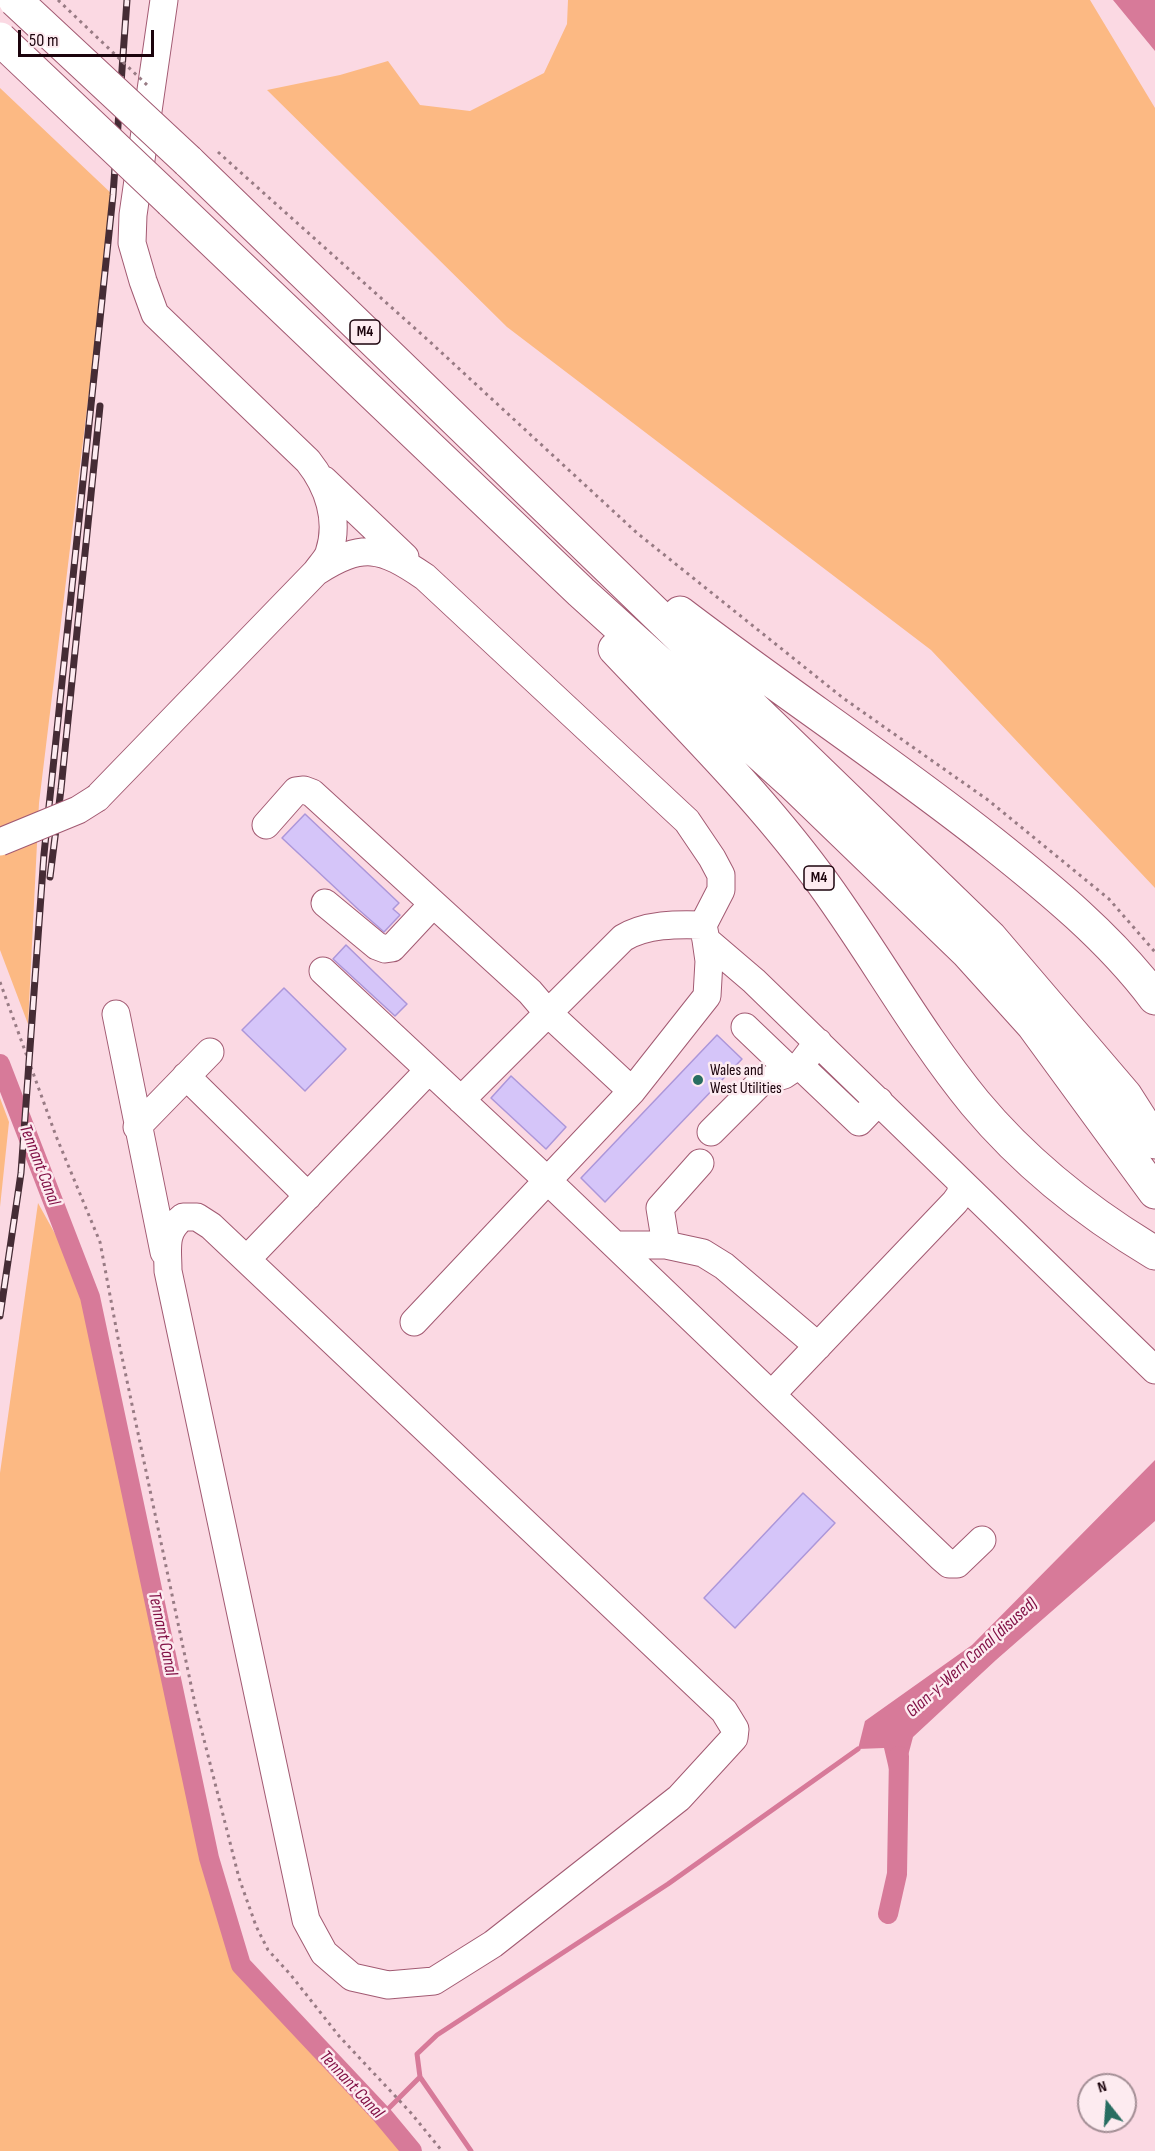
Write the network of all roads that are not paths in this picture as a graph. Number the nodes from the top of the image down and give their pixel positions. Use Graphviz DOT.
graph roads {
  1 [pos="15,0"];
  2 [pos="164,0"];
  3 [pos="0,39"];
  4 [pos="321,477"];
  5 [pos="543,503"];
  6 [pos="491,507"];
  7 [pos="316,572"];
  8 [pos="425,577"];
  9 [pos="266,825"];
  10 [pos="0,842"];
  11 [pos="326,903"];
  12 [pos="433,904"];
  13 [pos="704,933"];
  14 [pos="979,945"];
  15 [pos="322,971"];
  16 [pos="1155,998"];
  17 [pos="548,1013"];
  18 [pos="116,1014"];
  19 [pos="745,1026"];
  20 [pos="818,1042"];
  21 [pos="210,1052"];
  22 [pos="794,1068"];
  23 [pos="429,1070"];
  24 [pos="186,1076"];
  25 [pos="632,1091"];
  26 [pos="461,1100"];
  27 [pos="879,1101"];
  28 [pos="137,1126"];
  29 [pos="711,1132"];
  30 [pos="1155,1142"];
  31 [pos="700,1163"];
  32 [pos="548,1180"];
  33 [pos="960,1181"];
  34 [pos="1155,1192"];
  35 [pos="308,1196"];
  36 [pos="616,1245"];
  37 [pos="666,1245"];
  38 [pos="1148,1249"];
  39 [pos="247,1259"];
  40 [pos="168,1271"];
  41 [pos="414,1322"];
  42 [pos="818,1346"];
  43 [pos="1155,1370"];
  44 [pos="772,1394"];
  45 [pos="982,1540"];
  1 -- 5 [label="highway, M4, bridge"];
  2 -- 4 [label="lane"];
  3 -- 6 [label="highway, M4, bridge"];
  4 -- 7 [label="lane"];
  4 -- 8 [label="lane"];
  5 -- 14 [label="highway, M4"];
  5 -- 16 [label="highway, M4"];
  6 -- 14 [label="highway, M4"];
  6 -- 38 [label="highway, M4"];
  7 -- 8 [label="lane"];
  7 -- 10 [label="lane, bridge"];
  8 -- 13 [label="lane"];
  9 -- 12 [label="lane"];
  11 -- 12 [label="lane"];
  12 -- 17 [label="lane"];
  13 -- 17 [label="lane"];
  13 -- 20 [label="lane"];
  13 -- 25 [label="lane"];
  14 -- 30 [label="highway, M4"];
  14 -- 34 [label="highway, M4"];
  15 -- 23 [label="lane"];
  17 -- 25 [label="lane"];
  17 -- 26 [label="lane"];
  18 -- 28 [label="lane"];
  19 -- 22 [label="lane"];
  20 -- 22 [label="lane"];
  20 -- 27 [label="lane"];
  21 -- 24 [label="lane"];
  22 -- 27 [label="lane"];
  22 -- 29 [label="lane"];
  23 -- 26 [label="lane"];
  23 -- 35 [label="lane"];
  24 -- 28 [label="lane"];
  24 -- 35 [label="lane"];
  25 -- 32 [label="lane"];
  26 -- 32 [label="lane"];
  27 -- 33 [label="lane"];
  28 -- 40 [label="lane"];
  31 -- 37 [label="lane"];
  32 -- 36 [label="lane"];
  32 -- 41 [label="lane"];
  33 -- 42 [label="lane"];
  33 -- 43 [label="lane"];
  35 -- 39 [label="lane"];
  36 -- 37 [label="lane"];
  36 -- 44 [label="lane"];
  37 -- 42 [label="lane"];
  39 -- 40 [label="lane"];
  39 -- 40 [label="lane"];
  42 -- 44 [label="lane"];
  44 -- 45 [label="lane"];
}
